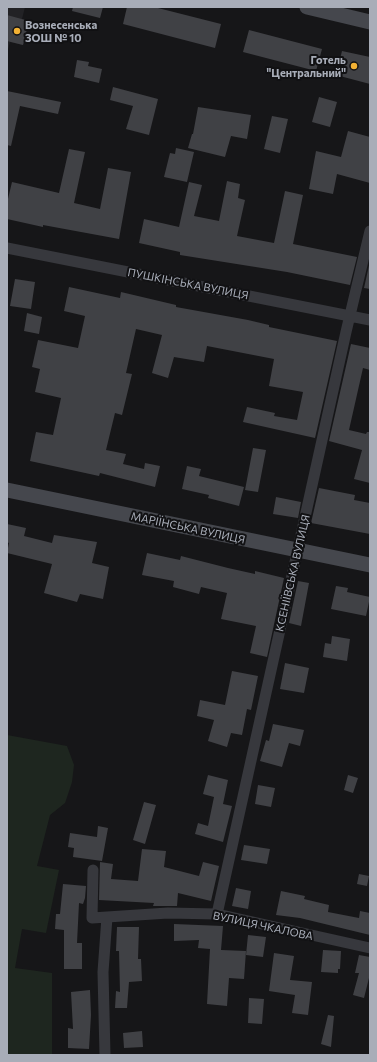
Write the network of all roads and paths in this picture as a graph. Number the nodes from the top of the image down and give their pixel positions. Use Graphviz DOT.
graph roads {
  1 [pos="307,7"];
  2 [pos="370,22"];
  3 [pos="370,231"];
  4 [pos="7,248"];
  5 [pos="349,316"];
  6 [pos="370,320"];
  7 [pos="7,490"];
  8 [pos="298,550"];
  9 [pos="370,565"];
  10 [pos="93,870"];
  11 [pos="216,914"];
  12 [pos="107,917"];
  13 [pos="370,948"];
  14 [pos="104,1055"];
  1 -- 2 [label="main road"];
  3 -- 5 [label="street, КСЕНІЇВСЬКА ВУЛИЦЯ"];
  4 -- 5 [label="street, ПУШКІНСЬКА ВУЛИЦЯ"];
  5 -- 6 [label="street, ПУШКІНСЬКА ВУЛИЦЯ"];
  5 -- 8 [label="street, КСЕНІЇВСЬКА ВУЛИЦЯ"];
  7 -- 8 [label="main road, МАРІЇНСЬКА ВУЛИЦЯ"];
  8 -- 9 [label="main road, МАРІЇНСЬКА ВУЛИЦЯ"];
  8 -- 11 [label="street, КСЕНІЇВСЬКА ВУЛИЦЯ"];
  10 -- 12 [label="street"];
  11 -- 12 [label="street, ВУЛИЦЯ ЧКАЛОВА"];
  11 -- 13 [label="street, ВУЛИЦЯ ЧКАЛОВА"];
  12 -- 14 [label="street"];
}
